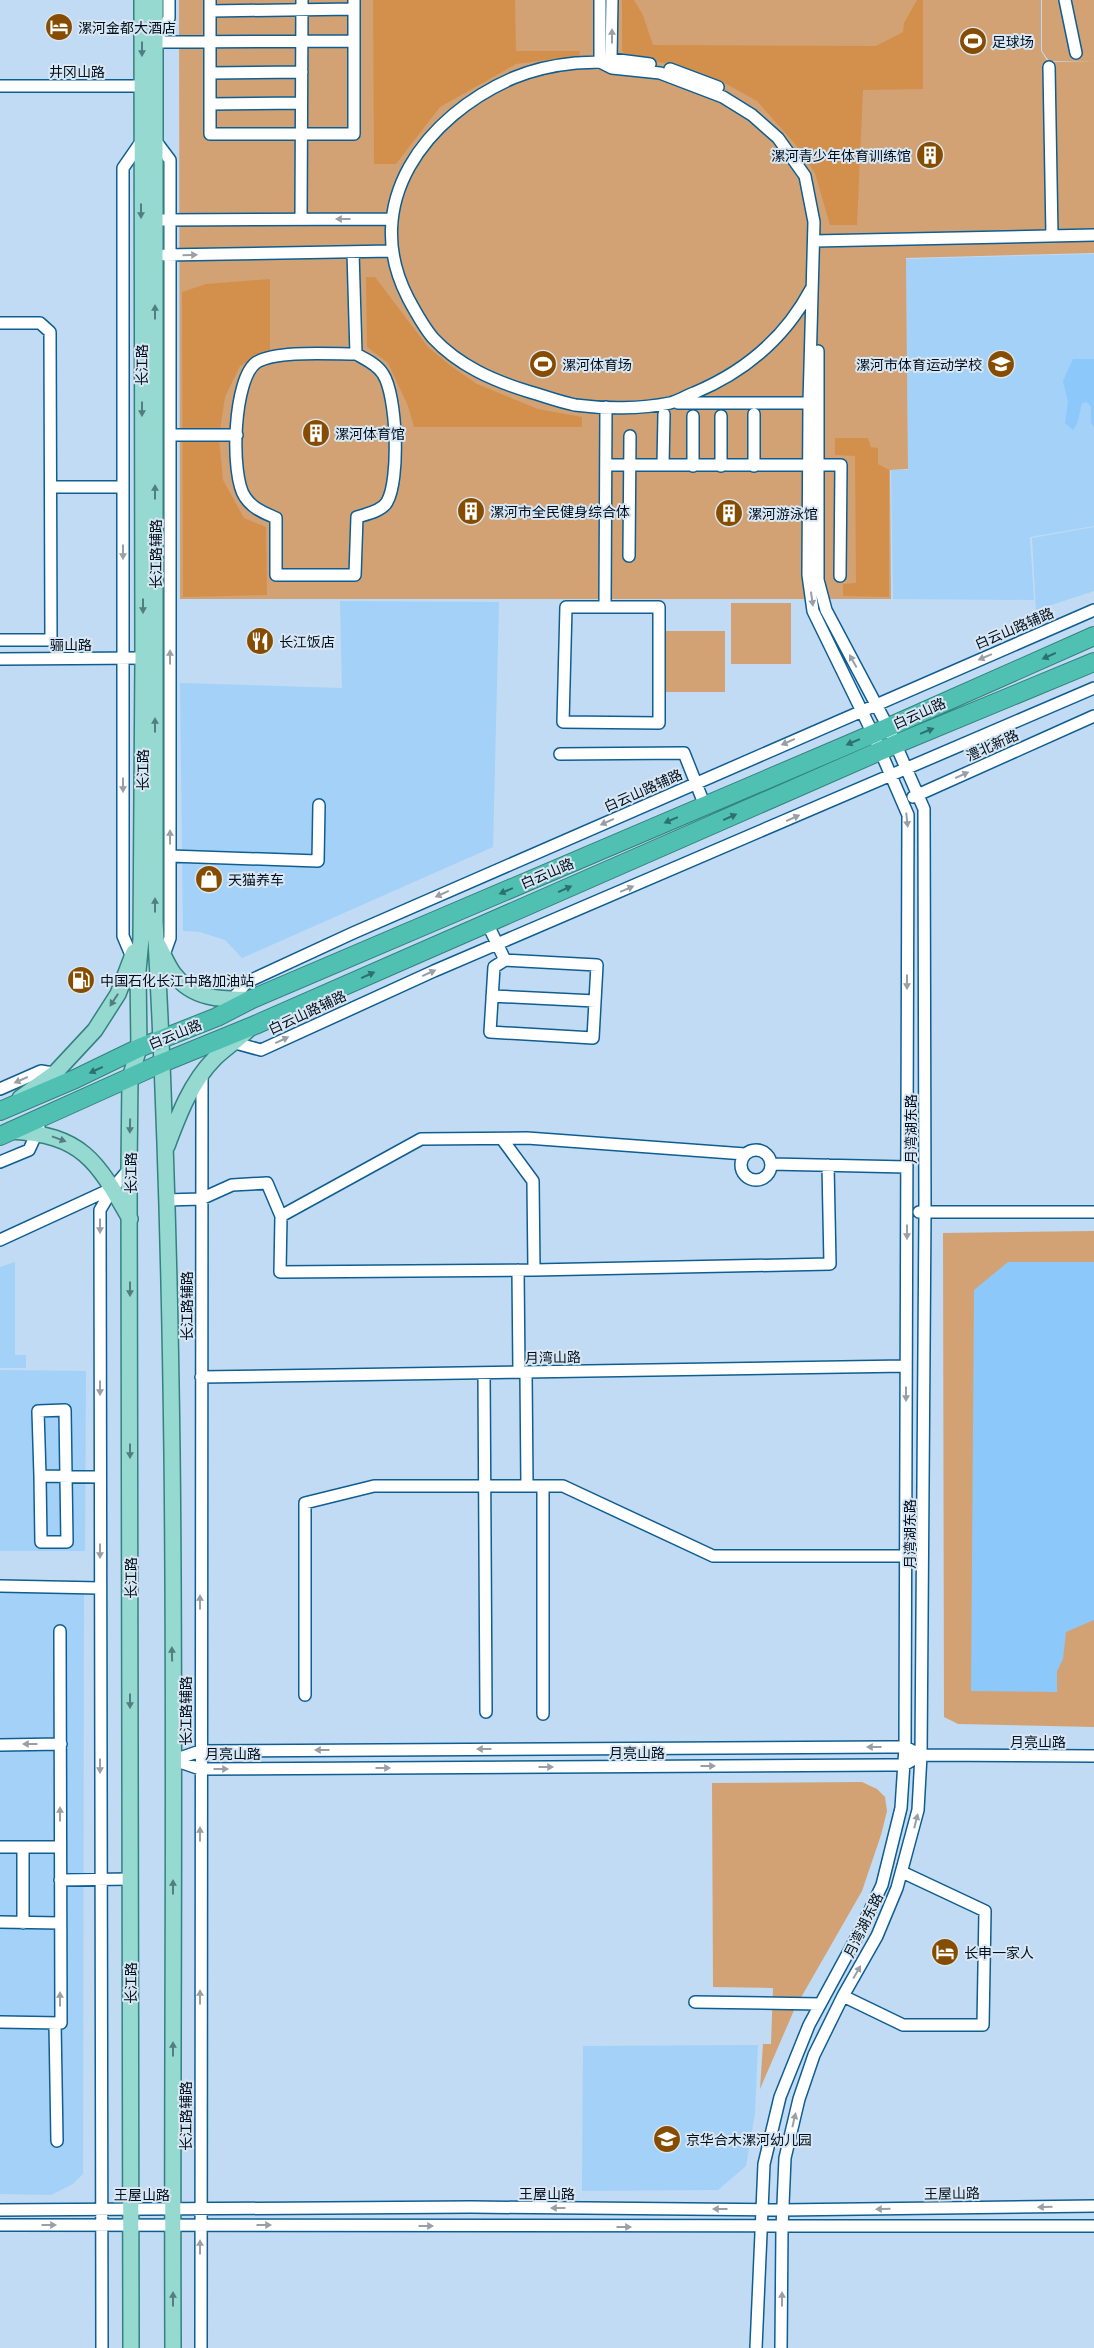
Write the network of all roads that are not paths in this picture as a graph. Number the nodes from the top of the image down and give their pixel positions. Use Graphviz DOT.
graph roads {
  1 [pos="142,0"];
  2 [pos="155,0"];
  3 [pos="168,0"];
  4 [pos="600,0"];
  5 [pos="612,0"];
  6 [pos="1065,0"];
  7 [pos="302,5"];
  8 [pos="354,5"];
  9 [pos="210,6"];
  10 [pos="302,41"];
  11 [pos="354,41"];
  12 [pos="155,42"];
  13 [pos="210,42"];
  14 [pos="1076,53"];
  15 [pos="606,61"];
  16 [pos="1049,67"];
  17 [pos="302,72"];
  18 [pos="210,73"];
  19 [pos="0,86"];
  20 [pos="148,86"];
  21 [pos="301,103"];
  22 [pos="210,104"];
  23 [pos="301,134"];
  24 [pos="148,141"];
  25 [pos="301,219"];
  26 [pos="392,219"];
  27 [pos="155,220"];
  28 [pos="171,220"];
  29 [pos="1094,235"];
  30 [pos="1052,236"];
  31 [pos="817,241"];
  32 [pos="392,251"];
  33 [pos="353,252"];
  34 [pos="148,255"];
  35 [pos="171,255"];
  36 [pos="813,286"];
  37 [pos="0,323"];
  38 [pos="356,354"];
  39 [pos="671,403"];
  40 [pos="809,403"];
  41 [pos="606,407"];
  42 [pos="664,414"];
  43 [pos="754,414"];
  44 [pos="693,416"];
  45 [pos="721,416"];
  46 [pos="171,435"];
  47 [pos="237,435"];
  48 [pos="630,436"];
  49 [pos="606,465"];
  50 [pos="630,465"];
  51 [pos="663,465"];
  52 [pos="812,465"];
  53 [pos="693,466"];
  54 [pos="721,466"];
  55 [pos="754,466"];
  56 [pos="51,487"];
  57 [pos="123,487"];
  58 [pos="629,556"];
  59 [pos="840,576"];
  60 [pos="605,606"];
  61 [pos="1094,610"];
  62 [pos="1094,636"];
  63 [pos="0,640"];
  64 [pos="143,658"];
  65 [pos="0,659"];
  66 [pos="123,659"];
  67 [pos="1094,662"];
  68 [pos="1094,688"];
  69 [pos="877,703"];
  70 [pos="862,710"];
  71 [pos="1094,716"];
  72 [pos="881,730"];
  73 [pos="896,744"];
  74 [pos="880,751"];
  75 [pos="560,754"];
  76 [pos="906,767"];
  77 [pos="890,774"];
  78 [pos="696,783"];
  79 [pos="918,795"];
  80 [pos="902,802"];
  81 [pos="319,805"];
  82 [pos="705,806"];
  83 [pos="170,856"];
  84 [pos="487,923"];
  85 [pos="148,940"];
  86 [pos="497,944"];
  87 [pos="164,956"];
  88 [pos="505,960"];
  89 [pos="135,964"];
  90 [pos="157,970"];
  91 [pos="492,996"];
  92 [pos="252,999"];
  93 [pos="232,1000"];
  94 [pos="595,1001"];
  95 [pos="217,1016"];
  96 [pos="161,1041"];
  97 [pos="226,1041"];
  98 [pos="139,1048"];
  99 [pos="162,1063"];
  100 [pos="55,1073"];
  101 [pos="202,1073"];
  102 [pos="130,1078"];
  103 [pos="75,1079"];
  104 [pos="0,1089"];
  105 [pos="2,1110"];
  106 [pos="46,1116"];
  107 [pos="37,1132"];
  108 [pos="6,1134"];
  109 [pos="502,1139"];
  110 [pos="164,1152"];
  111 [pos="745,1154"];
  112 [pos="0,1162"];
  113 [pos="772,1164"];
  114 [pos="828,1165"];
  115 [pos="907,1167"];
  116 [pos="129,1169"];
  117 [pos="112,1188"];
  118 [pos="201,1199"];
  119 [pos="166,1200"];
  120 [pos="907,1212"];
  121 [pos="925,1212"];
  122 [pos="1094,1212"];
  123 [pos="281,1216"];
  124 [pos="130,1221"];
  125 [pos="0,1240"];
  126 [pos="518,1270"];
  127 [pos="534,1270"];
  128 [pos="906,1366"];
  129 [pos="523,1372"];
  130 [pos="484,1373"];
  131 [pos="201,1377"];
  132 [pos="40,1476"];
  133 [pos="66,1476"];
  134 [pos="100,1477"];
  135 [pos="485,1486"];
  136 [pos="527,1486"];
  137 [pos="543,1486"];
  138 [pos="906,1556"];
  139 [pos="0,1586"];
  140 [pos="100,1588"];
  141 [pos="60,1631"];
  142 [pos="305,1695"];
  143 [pos="486,1712"];
  144 [pos="544,1714"];
  145 [pos="0,1744"];
  146 [pos="61,1744"];
  147 [pos="905,1747"];
  148 [pos="200,1751"];
  149 [pos="921,1755"];
  150 [pos="1094,1756"];
  151 [pos="174,1760"];
  152 [pos="904,1765"];
  153 [pos="200,1769"];
  154 [pos="23,1847"];
  155 [pos="60,1847"];
  156 [pos="0,1848"];
  157 [pos="902,1872"];
  158 [pos="100,1879"];
  159 [pos="130,1879"];
  160 [pos="60,1880"];
  161 [pos="0,1922"];
  162 [pos="23,1923"];
  163 [pos="60,1923"];
  164 [pos="842,1996"];
  165 [pos="695,2002"];
  166 [pos="820,2004"];
  167 [pos="0,2022"];
  168 [pos="55,2022"];
  169 [pos="57,2141"];
  170 [pos="1094,2206"];
  171 [pos="172,2208"];
  172 [pos="200,2208"];
  173 [pos="101,2209"];
  174 [pos="131,2209"];
  175 [pos="0,2210"];
  176 [pos="762,2210"];
  177 [pos="782,2210"];
  178 [pos="0,2225"];
  179 [pos="101,2225"];
  180 [pos="131,2225"];
  181 [pos="173,2225"];
  182 [pos="200,2225"];
  183 [pos="1094,2226"];
  184 [pos="761,2227"];
  185 [pos="782,2228"];
  186 [pos="102,2348"];
  187 [pos="131,2348"];
  188 [pos="173,2348"];
  189 [pos="201,2348"];
  190 [pos="756,2348"];
  191 [pos="781,2348"];
  1 -- 20 [label="main road, 长江路, one-way"];
  2 -- 12 [label="main road, 长江路"];
  3 -- 12 [label="street"];
  4 -- 15 [label="street"];
  15 -- 5 [label="street, one-way"];
  6 -- 14 [label="street"];
  7 -- 8 [label="street"];
  7 -- 9 [label="street"];
  7 -- 10 [label="street"];
  8 -- 11 [label="street"];
  9 -- 13 [label="street"];
  10 -- 11 [label="street"];
  10 -- 13 [label="street"];
  10 -- 17 [label="street"];
  11 -- 23 [label="street"];
  12 -- 13 [label="street"];
  12 -- 20 [label="main road, 长江路"];
  13 -- 18 [label="street"];
  15 -- 26 [label="street"];
  15 -- 31 [label="street"];
  16 -- 30 [label="street"];
  17 -- 18 [label="street"];
  17 -- 21 [label="street"];
  18 -- 22 [label="street"];
  19 -- 20 [label="street, 井冈山路"];
  20 -- 24 [label="main road, 长江路"];
  21 -- 22 [label="street"];
  21 -- 23 [label="street"];
  22 -- 23 [label="street"];
  23 -- 25 [label="street"];
  24 -- 27 [label="main road, 长江路"];
  24 -- 28 [label="street, 长江路辅路"];
  24 -- 34 [label="main road, 长江路, one-way"];
  24 -- 57 [label="street"];
  26 -- 25 [label="street, one-way"];
  25 -- 28 [label="street"];
  26 -- 32 [label="street"];
  27 -- 28 [label="street"];
  27 -- 34 [label="main road, 长江路"];
  28 -- 35 [label="street, 长江路辅路"];
  29 -- 30 [label="street"];
  30 -- 31 [label="street"];
  31 -- 36 [label="street"];
  31 -- 52 [label="street"];
  32 -- 33 [label="street"];
  32 -- 41 [label="street"];
  35 -- 33 [label="street, one-way"];
  33 -- 38 [label="street"];
  34 -- 35 [label="street"];
  34 -- 64 [label="main road, 长江路, one-way"];
  85 -- 34 [label="main road, 长江路, one-way"];
  35 -- 46 [label="street, 长江路辅路"];
  36 -- 39 [label="street"];
  36 -- 40 [label="street"];
  37 -- 56 [label="street"];
  38 -- 47 [label="street"];
  38 -- 47 [label="street"];
  39 -- 40 [label="street"];
  39 -- 41 [label="street"];
  40 -- 52 [label="street"];
  41 -- 49 [label="street"];
  42 -- 51 [label="street"];
  43 -- 55 [label="street"];
  44 -- 53 [label="street"];
  45 -- 54 [label="street"];
  46 -- 47 [label="street"];
  83 -- 46 [label="street, 长江路辅路, one-way"];
  48 -- 50 [label="street"];
  49 -- 50 [label="street"];
  49 -- 60 [label="street"];
  50 -- 51 [label="street"];
  50 -- 58 [label="street"];
  51 -- 53 [label="street"];
  52 -- 55 [label="street"];
  52 -- 59 [label="street"];
  69 -- 52 [label="street, 月湾湖东路, one-way"];
  52 -- 70 [label="street, 月湾湖东路, one-way"];
  53 -- 54 [label="street"];
  54 -- 55 [label="street"];
  56 -- 57 [label="street"];
  56 -- 63 [label="street"];
  57 -- 66 [label="street, one-way"];
  60 -- 60 [label="street"];
  61 -- 69 [label="street, 白云山路辅路, one-way"];
  62 -- 72 [label="highway, 白云山路, one-way"];
  64 -- 66 [label="street, 骊山路"];
  64 -- 85 [label="main road, 长江路"];
  65 -- 66 [label="street, 骊山路"];
  66 -- 89 [label="street, one-way"];
  73 -- 67 [label="highway, 白云山路, one-way"];
  68 -- 76 [label="street, 白云山路辅路"];
  69 -- 70 [label="street, 白云山路辅路"];
  69 -- 72 [label="street, 月湾湖东路"];
  70 -- 72 [label="street, 月湾湖东路"];
  70 -- 78 [label="street, 白云山路辅路, one-way"];
  79 -- 71 [label="street, 澧北新路, one-way"];
  72 -- 73 [label="street, 月湾湖东路"];
  72 -- 74 [label="street, 月湾湖东路"];
  72 -- 82 [label="highway, 白云山路, one-way"];
  73 -- 74 [label="highway, 白云山路"];
  73 -- 76 [label="street, 月湾湖东路"];
  74 -- 77 [label="street, 月湾湖东路"];
  84 -- 74 [label="highway, 白云山路, one-way"];
  75 -- 78 [label="street"];
  76 -- 77 [label="street, 白云山路辅路"];
  76 -- 79 [label="street, 月湾湖东路"];
  77 -- 80 [label="street, 月湾湖东路"];
  86 -- 77 [label="street, 白云山路辅路, one-way"];
  78 -- 82 [label="street"];
  78 -- 93 [label="street, 白云山路辅路, one-way"];
  79 -- 80 [label="street, 澧北新路"];
  79 -- 121 [label="street, 月湾湖东路"];
  80 -- 115 [label="street, 月湾湖东路, one-way"];
  81 -- 83 [label="street"];
  82 -- 92 [label="highway, 白云山路, one-way"];
  83 -- 87 [label="street, 长江路辅路"];
  84 -- 86 [label="street"];
  97 -- 84 [label="highway, 白云山路, one-way"];
  85 -- 87 [label="main road"];
  85 -- 89 [label="main road"];
  85 -- 90 [label="main road, 长江路"];
  86 -- 88 [label="street"];
  97 -- 86 [label="street, 白云山路辅路, one-way"];
  87 -- 90 [label="street, 长江路辅路"];
  87 -- 93 [label="main road"];
  88 -- 91 [label="street"];
  88 -- 94 [label="street"];
  89 -- 98 [label="main road, 长江路"];
  89 -- 100 [label="main road, one-way"];
  90 -- 96 [label="main road, 长江路"];
  91 -- 94 [label="street"];
  91 -- 94 [label="street"];
  92 -- 93 [label="main road"];
  92 -- 95 [label="highway, 白云山路"];
  93 -- 95 [label="street, 白云山路辅路"];
  95 -- 96 [label="highway, 白云山路"];
  96 -- 98 [label="highway, 白云山路"];
  96 -- 99 [label="main road, 长江路"];
  97 -- 99 [label="highway, 白云山路"];
  97 -- 101 [label="main road"];
  98 -- 99 [label="main road"];
  98 -- 102 [label="main road, 长江路"];
  98 -- 103 [label="highway, 白云山路, one-way"];
  99 -- 102 [label="highway, 白云山路"];
  99 -- 110 [label="main road, 长江路"];
  100 -- 103 [label="street"];
  100 -- 104 [label="street, one-way"];
  100 -- 105 [label="main road"];
  101 -- 110 [label="main road"];
  101 -- 118 [label="street, 长江路辅路"];
  102 -- 106 [label="highway, 白云山路"];
  102 -- 116 [label="main road, 长江路, one-way"];
  103 -- 105 [label="highway, 白云山路"];
  106 -- 107 [label="street"];
  106 -- 108 [label="highway, 白云山路"];
  107 -- 108 [label="main road"];
  107 -- 112 [label="street"];
  107 -- 117 [label="main road, one-way"];
  109 -- 111 [label="street"];
  109 -- 123 [label="street"];
  109 -- 127 [label="street"];
  110 -- 119 [label="main road, 长江路"];
  111 -- 113 [label="street"];
  111 -- 113 [label="street"];
  113 -- 114 [label="street"];
  114 -- 115 [label="street"];
  114 -- 127 [label="street"];
  115 -- 120 [label="street, 月湾湖东路"];
  116 -- 117 [label="street"];
  116 -- 124 [label="main road, 长江路"];
  117 -- 124 [label="main road"];
  117 -- 125 [label="street"];
  117 -- 134 [label="street, one-way"];
  118 -- 119 [label="street"];
  118 -- 123 [label="street"];
  118 -- 131 [label="street, 长江路辅路"];
  151 -- 119 [label="main road, 长江路, one-way"];
  120 -- 121 [label="street"];
  120 -- 128 [label="street, 月湾湖东路, one-way"];
  121 -- 122 [label="street"];
  121 -- 149 [label="street, 月湾湖东路"];
  123 -- 126 [label="street"];
  124 -- 159 [label="main road, 长江路, one-way"];
  126 -- 127 [label="street"];
  126 -- 129 [label="street"];
  128 -- 129 [label="street, 月湾山路"];
  128 -- 138 [label="street, 月湾湖东路, one-way"];
  129 -- 130 [label="street, 月湾山路"];
  129 -- 136 [label="street"];
  130 -- 131 [label="street, 月湾山路"];
  130 -- 135 [label="street"];
  148 -- 131 [label="street, 长江路辅路, one-way"];
  132 -- 133 [label="street"];
  132 -- 133 [label="street"];
  132 -- 133 [label="street"];
  133 -- 134 [label="street"];
  134 -- 140 [label="street, one-way"];
  135 -- 136 [label="street"];
  135 -- 142 [label="street"];
  135 -- 143 [label="street"];
  136 -- 137 [label="street"];
  137 -- 138 [label="street"];
  137 -- 144 [label="street"];
  138 -- 147 [label="street, 月湾湖东路"];
  139 -- 140 [label="street"];
  140 -- 158 [label="street, one-way"];
  141 -- 146 [label="street"];
  146 -- 145 [label="street, one-way"];
  155 -- 146 [label="street, one-way"];
  147 -- 148 [label="street, 月亮山路, one-way"];
  147 -- 149 [label="street, 月亮山路"];
  147 -- 152 [label="street, 月湾湖东路"];
  148 -- 151 [label="street, 月亮山路"];
  148 -- 153 [label="street, 长江路辅路"];
  149 -- 150 [label="street, 月亮山路"];
  149 -- 152 [label="street"];
  157 -- 149 [label="street, 月湾湖东路, one-way"];
  151 -- 153 [label="street, 月亮山路"];
  171 -- 151 [label="main road, 长江路, one-way"];
  153 -- 152 [label="street, 月亮山路, one-way"];
  152 -- 166 [label="street, 月湾湖东路"];
  172 -- 153 [label="street, 长江路辅路, one-way"];
  154 -- 155 [label="street"];
  154 -- 156 [label="street"];
  154 -- 162 [label="street"];
  155 -- 160 [label="street"];
  164 -- 157 [label="street, 月湾湖东路, one-way"];
  157 -- 164 [label="street"];
  158 -- 159 [label="street"];
  158 -- 160 [label="street"];
  158 -- 173 [label="street"];
  159 -- 174 [label="main road, 长江路"];
  160 -- 163 [label="street"];
  161 -- 162 [label="street"];
  162 -- 163 [label="street"];
  168 -- 163 [label="street, one-way"];
  177 -- 164 [label="street, 月湾湖东路, one-way"];
  165 -- 166 [label="street"];
  166 -- 176 [label="street, 月湾湖东路"];
  167 -- 168 [label="street"];
  168 -- 169 [label="street"];
  170 -- 177 [label="street, 王屋山路, one-way"];
  171 -- 172 [label="street, 王屋山路"];
  171 -- 174 [label="street, 王屋山路"];
  171 -- 181 [label="main road, 长江路"];
  176 -- 172 [label="street, 王屋山路, one-way"];
  172 -- 182 [label="street, 长江路辅路"];
  173 -- 174 [label="street, 王屋山路"];
  173 -- 175 [label="street, 王屋山路"];
  173 -- 179 [label="street"];
  174 -- 180 [label="main road, 长江路"];
  176 -- 177 [label="street, 王屋山路"];
  176 -- 184 [label="street, 月湾湖东路"];
  177 -- 185 [label="street, 月湾湖东路"];
  178 -- 179 [label="street, one-way"];
  179 -- 180 [label="street"];
  179 -- 186 [label="street"];
  180 -- 181 [label="street"];
  180 -- 187 [label="main road, 长江路"];
  181 -- 182 [label="street"];
  188 -- 181 [label="main road, 长江路, one-way"];
  182 -- 184 [label="street, one-way"];
  189 -- 182 [label="street, 长江路辅路, one-way"];
  183 -- 185 [label="street"];
  184 -- 185 [label="street"];
  184 -- 190 [label="street, 月湾湖东路"];
  191 -- 185 [label="street, 月湾湖东路, one-way"];
}
